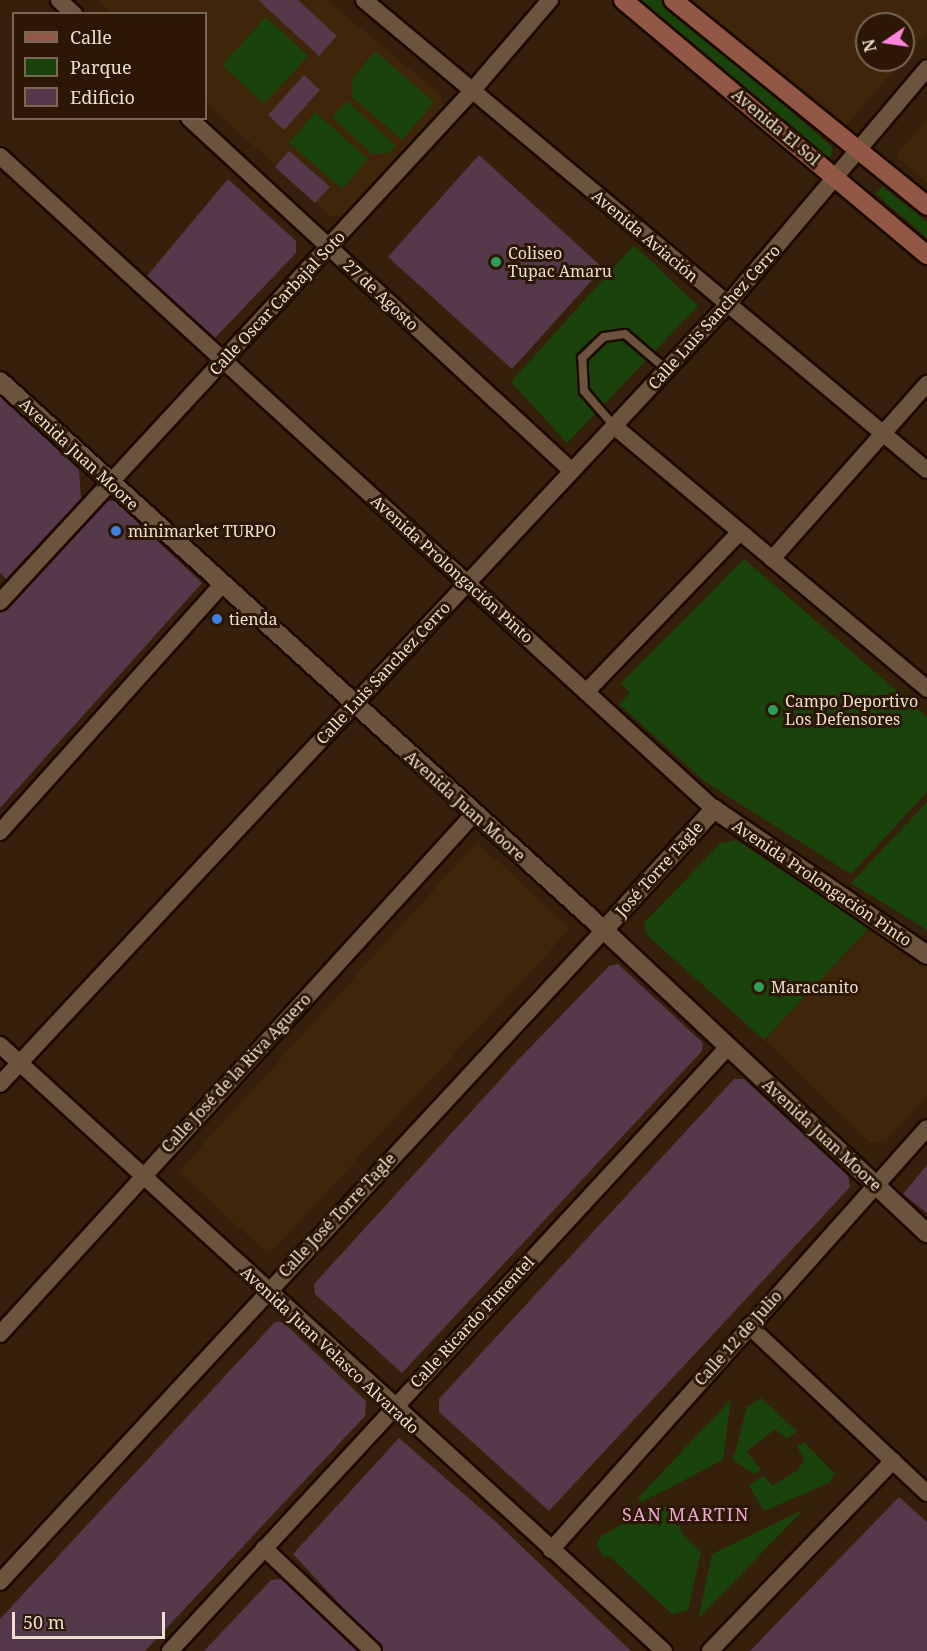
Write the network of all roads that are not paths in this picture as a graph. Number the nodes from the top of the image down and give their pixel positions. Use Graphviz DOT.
graph roads {
  1 [pos="59,0"];
  2 [pos="364,0"];
  3 [pos="550,0"];
  4 [pos="623,0"];
  5 [pos="673,0"];
  6 [pos="72,12"];
  7 [pos="927,68"];
  8 [pos="472,91"];
  9 [pos="191,120"];
  10 [pos="860,150"];
  11 [pos="0,156"];
  12 [pos="836,177"];
  13 [pos="927,207"];
  14 [pos="329,247"];
  15 [pos="927,255"];
  16 [pos="727,306"];
  17 [pos="224,360"];
  18 [pos="667,370"];
  19 [pos="0,381"];
  20 [pos="927,384"];
  21 [pos="614,426"];
  22 [pos="882,433"];
  23 [pos="927,470"];
  24 [pos="572,471"];
  25 [pos="110,483"];
  26 [pos="740,532"];
  27 [pos="772,559"];
  28 [pos="468,583"];
  29 [pos="222,585"];
  30 [pos="1,600"];
  31 [pos="927,689"];
  32 [pos="586,692"];
  33 [pos="353,706"];
  34 [pos="714,809"];
  35 [pos="474,814"];
  36 [pos="0,832"];
  37 [pos="604,930"];
  38 [pos="927,955"];
  39 [pos="0,1045"];
  40 [pos="727,1048"];
  41 [pos="19,1063"];
  42 [pos="0,1083"];
  43 [pos="927,1128"];
  44 [pos="142,1176"];
  45 [pos="875,1185"];
  46 [pos="927,1233"];
  47 [pos="266,1291"];
  48 [pos="749,1326"];
  49 [pos="0,1334"];
  50 [pos="392,1408"];
  51 [pos="893,1461"];
  52 [pos="927,1492"];
  53 [pos="264,1548"];
  54 [pos="551,1550"];
  55 [pos="0,1582"];
  56 [pos="170,1651"];
  57 [pos="373,1651"];
  58 [pos="664,1651"];
  59 [pos="710,1651"];
  1 -- 6 [label="street"];
  2 -- 8 [label="street, Avenida Aviación"];
  3 -- 8 [label="street, Calle Oscar Carbajal Soto"];
  4 -- 12 [label="main road, Avenida El Sol"];
  5 -- 10 [label="main road, Avenida El Sol"];
  7 -- 10 [label="street, Calle Luis Sanchez Cerro"];
  8 -- 14 [label="street, Calle Oscar Carbajal Soto"];
  8 -- 16 [label="street, Avenida Aviación"];
  9 -- 14 [label="street, 27 de Agosto"];
  10 -- 12 [label="street, Calle Luis Sanchez Cerro"];
  10 -- 13 [label="main road, Avenida El Sol"];
  11 -- 17 [label="street, Avenida Prolongación Pinto"];
  12 -- 15 [label="main road, Avenida El Sol"];
  12 -- 16 [label="street, Calle Luis Sanchez Cerro"];
  14 -- 17 [label="street, Calle Oscar Carbajal Soto"];
  14 -- 24 [label="street, 27 de Agosto"];
  16 -- 18 [label="street, Calle Luis Sanchez Cerro"];
  16 -- 22 [label="street, Avenida Aviación"];
  17 -- 25 [label="street, Calle Oscar Carbajal Soto"];
  17 -- 28 [label="street, Avenida Prolongación Pinto"];
  18 -- 21 [label="street, Calle Luis Sanchez Cerro"];
  18 -- 21 [label="lane"];
  19 -- 25 [label="street, Avenida Juan Moore"];
  20 -- 22 [label="street"];
  21 -- 24 [label="street, Calle Luis Sanchez Cerro"];
  21 -- 26 [label="street"];
  22 -- 23 [label="street, Avenida Aviación"];
  22 -- 27 [label="street"];
  24 -- 28 [label="street, Calle Luis Sanchez Cerro"];
  25 -- 29 [label="street, Avenida Juan Moore"];
  25 -- 30 [label="street, Calle Oscar Carbajal Soto"];
  26 -- 27 [label="street"];
  26 -- 32 [label="street"];
  27 -- 31 [label="street"];
  28 -- 32 [label="street, Avenida Prolongación Pinto"];
  28 -- 33 [label="street, Calle Luis Sanchez Cerro"];
  29 -- 33 [label="street, Avenida Juan Moore"];
  29 -- 36 [label="street"];
  32 -- 34 [label="street, Avenida Prolongación Pinto"];
  33 -- 35 [label="street, Avenida Juan Moore"];
  33 -- 41 [label="street, Calle Luis Sanchez Cerro"];
  34 -- 37 [label="street, José Torre Tagle"];
  34 -- 38 [label="street, Avenida Prolongación Pinto"];
  35 -- 37 [label="street, Avenida Juan Moore"];
  35 -- 44 [label="street, Calle José de la Riva Aguero"];
  37 -- 40 [label="street, Avenida Juan Moore"];
  37 -- 47 [label="street, Calle José Torre Tagle"];
  39 -- 41 [label="street, Avenida Juan Velasco Alvarado"];
  40 -- 45 [label="street, Avenida Juan Moore"];
  40 -- 50 [label="street, Calle Ricardo Pimentel"];
  41 -- 42 [label="street, Calle Luis Sanchez Cerro"];
  41 -- 44 [label="street, Avenida Juan Velasco Alvarado"];
  43 -- 45 [label="street, Calle 12 de Julio"];
  44 -- 47 [label="street, Avenida Juan Velasco Alvarado"];
  44 -- 49 [label="street, Calle José de la Riva Aguero"];
  45 -- 46 [label="street, Avenida Juan Moore"];
  45 -- 48 [label="street, Calle 12 de Julio"];
  47 -- 50 [label="street, Avenida Juan Velasco Alvarado"];
  47 -- 55 [label="street, Calle José Torre Tagle"];
  48 -- 51 [label="street"];
  48 -- 54 [label="street, Calle 12 de Julio"];
  50 -- 53 [label="street, Calle Ricardo Pimentel"];
  50 -- 54 [label="street, Avenida Juan Velasco Alvarado"];
  51 -- 52 [label="street"];
  51 -- 59 [label="street"];
  53 -- 56 [label="street, Calle Ricardo Pimentel"];
  53 -- 57 [label="street"];
  54 -- 58 [label="street, Avenida Juan Velasco Alvarado"];
}
